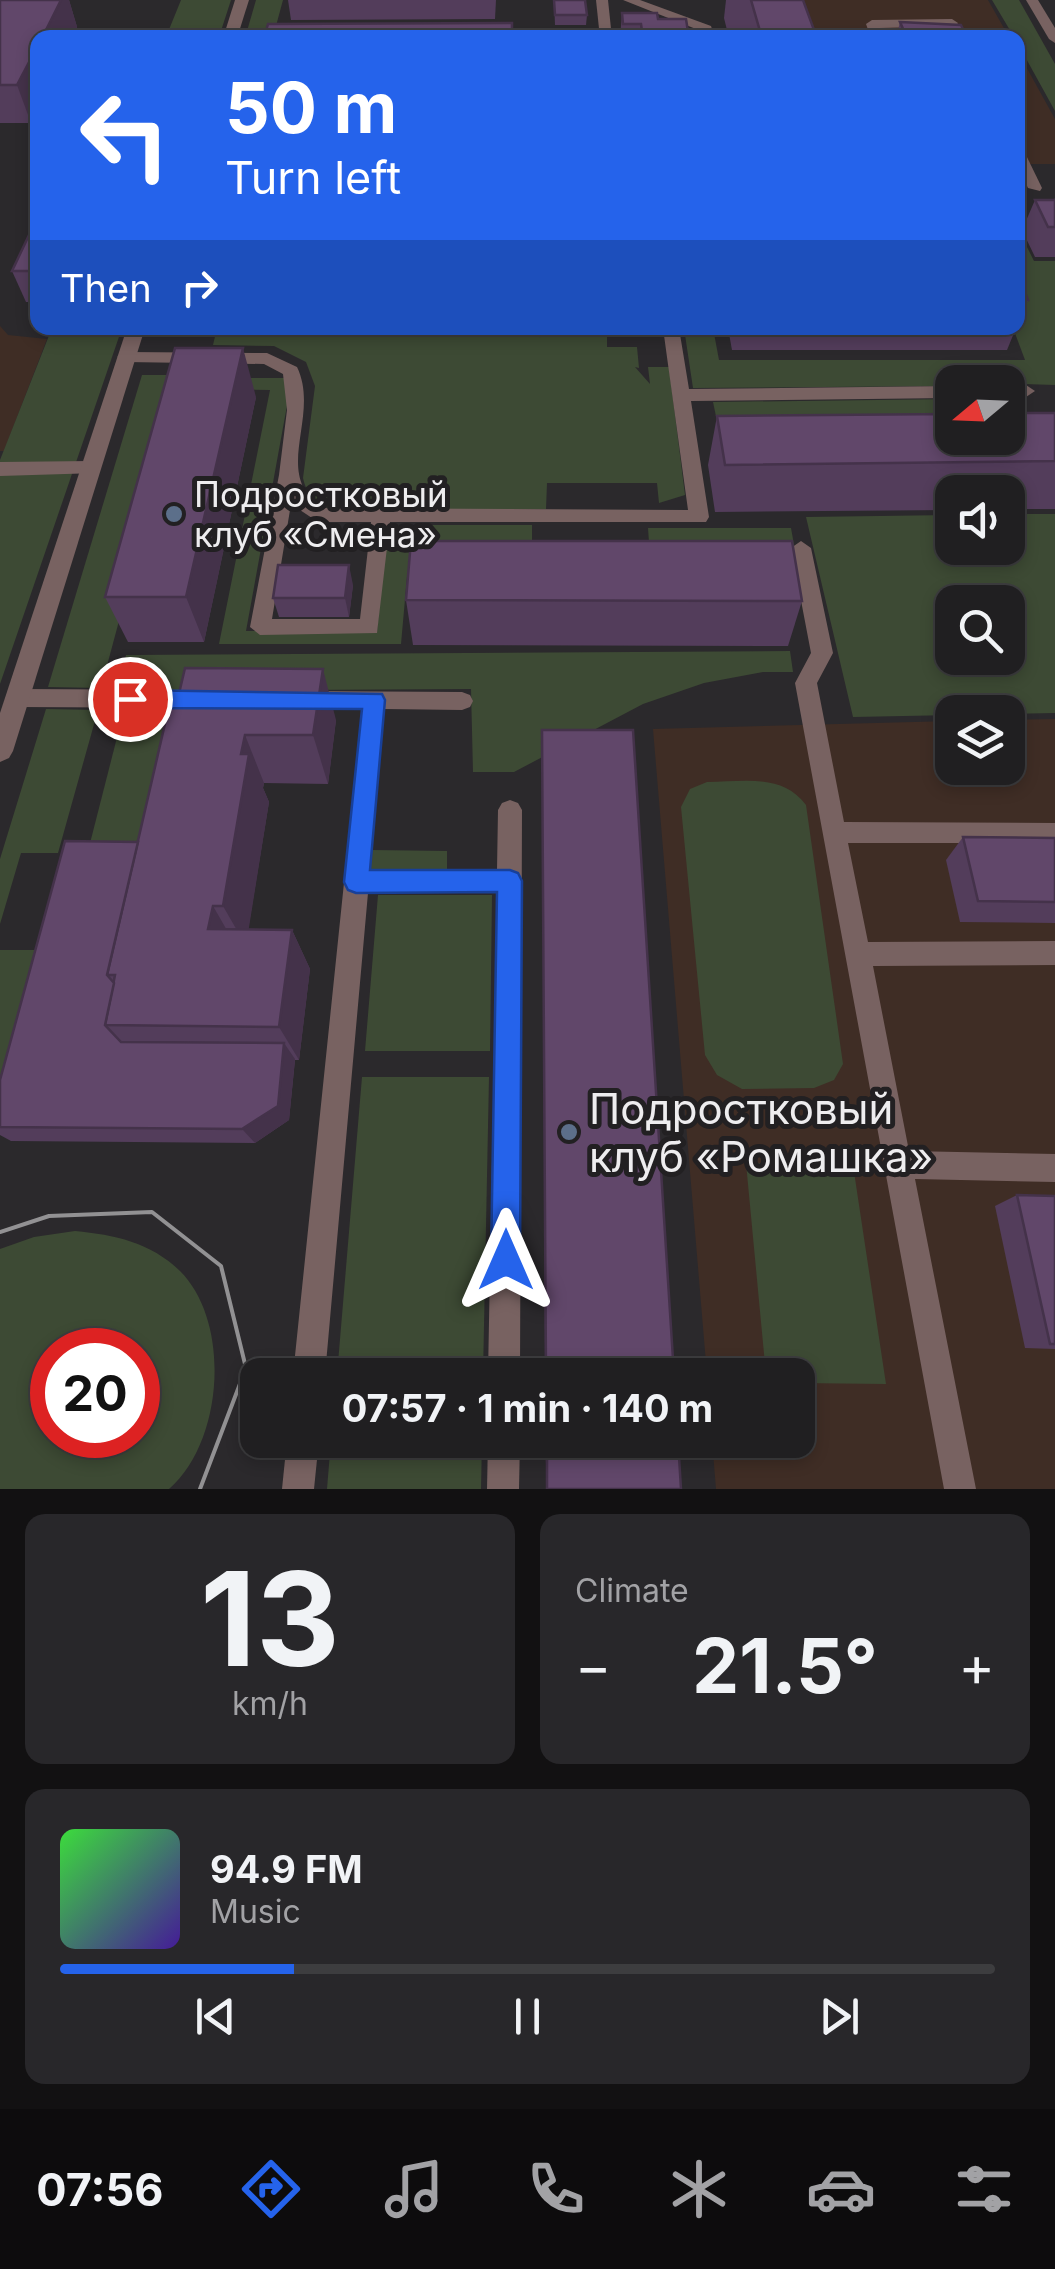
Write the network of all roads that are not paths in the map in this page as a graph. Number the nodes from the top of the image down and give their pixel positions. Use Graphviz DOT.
graph roads {
  1 [pos="242,0"];
  2 [pos="602,0"];
  3 [pos="629,0"];
  4 [pos="1032,0"];
  5 [pos="233,30"];
  6 [pos="605,30"];
  7 [pos="707,30"];
  8 [pos="875,30"];
  9 [pos="955,30"];
  10 [pos="1055,40"];
  11 [pos="1025,188"];
  12 [pos="1055,188"];
  13 [pos="1032,205"];
  14 [pos="134,335"];
  15 [pos="673,335"];
  16 [pos="126,357"];
  17 [pos="935,392"];
  18 [pos="682,395"];
  19 [pos="689,445"];
  20 [pos="714,445"];
  21 [pos="91,468"];
  22 [pos="0,469"];
  23 [pos="286,479"];
  24 [pos="381,517"];
  25 [pos="801,548"];
  26 [pos="18,698"];
  27 [pos="229,700"];
  28 [pos="286,700"];
  29 [pos="374,700"];
  30 [pos="462,701"];
  31 [pos="0,752"];
  32 [pos="510,810"];
  33 [pos="834,832"];
  34 [pos="1055,833"];
  35 [pos="510,881"];
  36 [pos="356,882"];
  37 [pos="1055,953"];
  38 [pos="858,954"];
  39 [pos="898,1165"];
  40 [pos="1055,1168"];
  41 [pos="312,1358"];
  42 [pos="504,1358"];
  43 [pos="301,1458"];
  44 [pos="504,1458"];
  45 [pos="298,1489"];
  46 [pos="503,1489"];
  47 [pos="960,1489"];
  1 -- 5 [label="street"];
  2 -- 6 [label="lane"];
  3 -- 7 [label="lane"];
  4 -- 10 [label="lane"];
  8 -- 9 [label="lane"];
  11 -- 12 [label="lane"];
  11 -- 13 [label="lane"];
  14 -- 16 [label="street"];
  15 -- 18 [label="lane"];
  16 -- 21 [label="street"];
  16 -- 23 [label="lane"];
  17 -- 18 [label="lane"];
  18 -- 19 [label="lane"];
  19 -- 20 [label="lane"];
  19 -- 24 [label="lane"];
  21 -- 22 [label="lane"];
  21 -- 26 [label="street"];
  23 -- 24 [label="lane"];
  23 -- 24 [label="lane"];
  25 -- 33 [label="lane"];
  26 -- 27 [label="lane"];
  26 -- 31 [label="street"];
  28 -- 29 [label="lane"];
  29 -- 30 [label="lane"];
  29 -- 36 [label="lane"];
  32 -- 35 [label="lane"];
  33 -- 34 [label="lane"];
  33 -- 38 [label="lane"];
  35 -- 36 [label="lane"];
  35 -- 42 [label="lane"];
  36 -- 41 [label="lane"];
  37 -- 38 [label="lane"];
  38 -- 39 [label="lane"];
  39 -- 40 [label="lane"];
  39 -- 47 [label="lane"];
  43 -- 45 [label="lane"];
  44 -- 46 [label="lane"];
}
